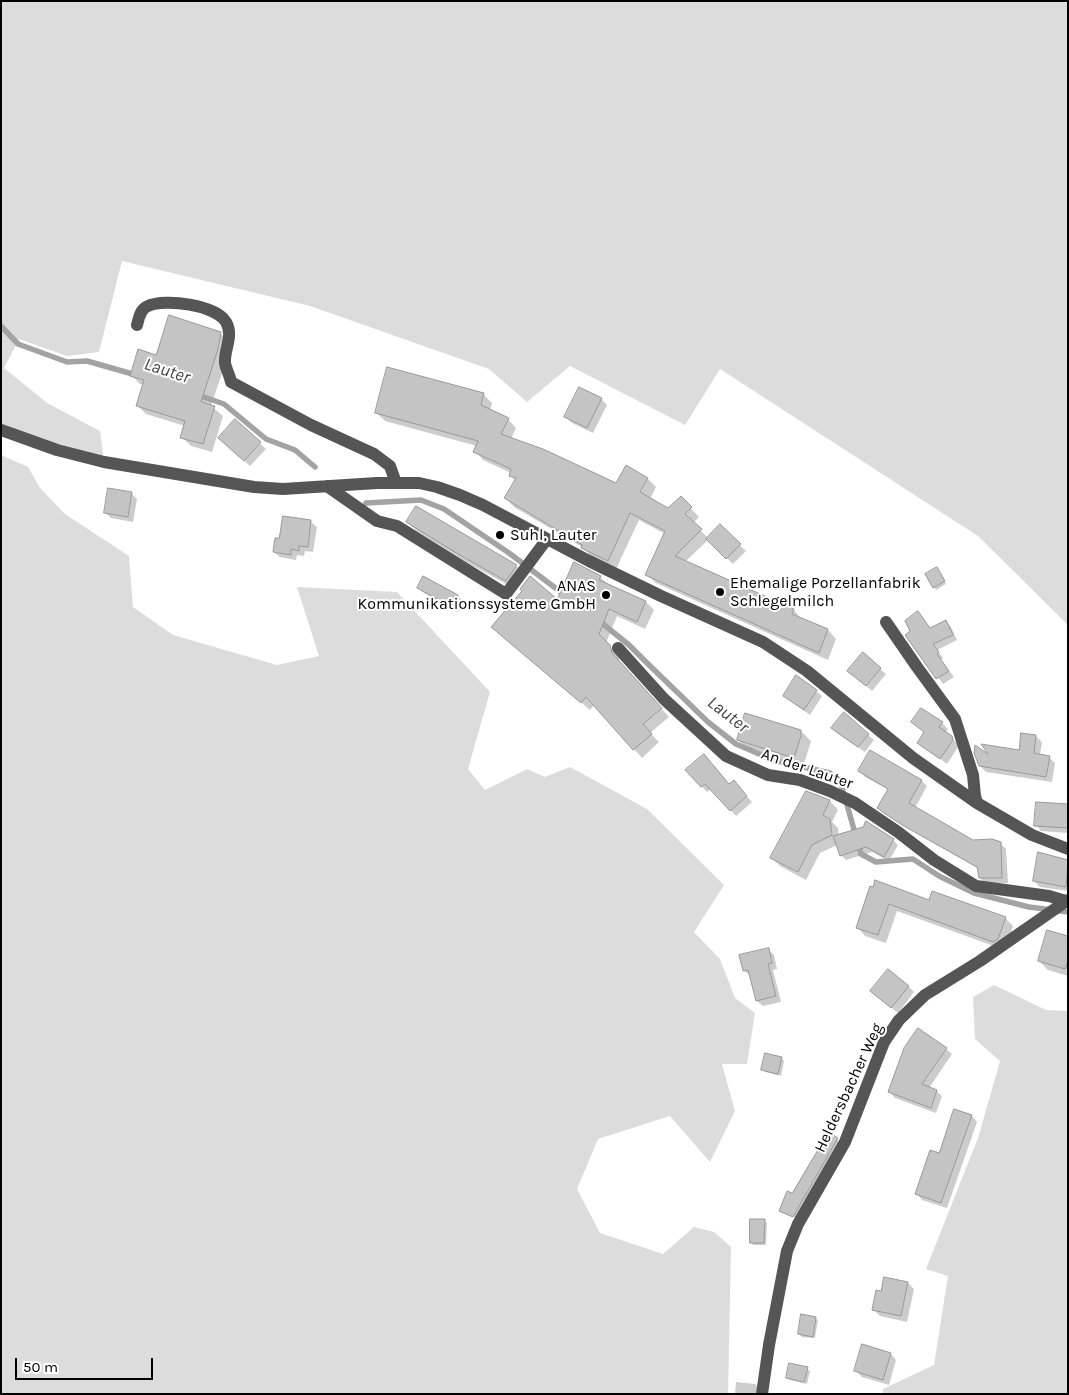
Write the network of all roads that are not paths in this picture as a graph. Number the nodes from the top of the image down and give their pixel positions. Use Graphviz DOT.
graph roads {
  1 [pos="137,325"];
  2 [pos="1,430"];
  3 [pos="396,483"];
  4 [pos="328,486"];
  5 [pos="547,539"];
  6 [pos="886,622"];
  7 [pos="618,648"];
  8 [pos="977,803"];
  9 [pos="1068,849"];
  10 [pos="1067,900"];
  11 [pos="762,1394"];
  1 -- 3 [label="street"];
  2 -- 4 [label="street"];
  3 -- 4 [label="street"];
  3 -- 5 [label="street"];
  4 -- 5 [label="street"];
  5 -- 8 [label="street"];
  6 -- 8 [label="street"];
  7 -- 10 [label="street, An der Lauter"];
  8 -- 9 [label="street"];
  10 -- 11 [label="street, Heldersbacher Weg"];
}
